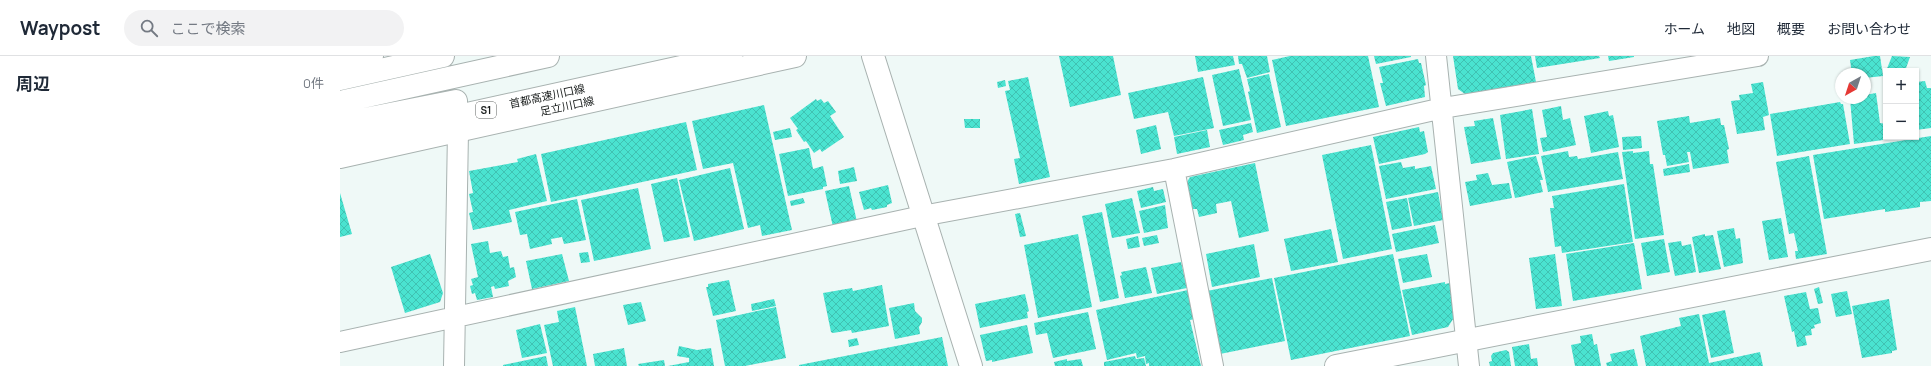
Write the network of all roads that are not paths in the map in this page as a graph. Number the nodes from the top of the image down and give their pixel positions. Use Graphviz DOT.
graph roads {
  1 [pos="372,56"];
  2 [pos="443,56"];
  3 [pos="548,56"];
  4 [pos="731,56"];
  5 [pos="794,56"];
  6 [pos="873,56"];
  7 [pos="1436,56"];
  8 [pos="1758,56"];
  9 [pos="340,63"];
  10 [pos="340,78"];
  11 [pos="631,78"];
  12 [pos="340,102"];
  13 [pos="1442,108"];
  14 [pos="340,124"];
  15 [pos="458,131"];
  16 [pos="340,142"];
  17 [pos="340,157"];
  18 [pos="1174,169"];
  19 [pos="922,216"];
  20 [pos="1931,249"];
  21 [pos="454,318"];
  22 [pos="1465,339"];
  23 [pos="340,342"];
  24 [pos="454,366"];
  25 [pos="970,366"];
  26 [pos="1213,366"];
  27 [pos="1336,366"];
  28 [pos="1469,366"];
  1 -- 9 [label="main road"];
  2 -- 10 [label="main road"];
  3 -- 12 [label="main road"];
  4 -- 11 [label="main road, 首都高速川口線 / S1"];
  5 -- 15 [label="main road, 足立川口線"];
  6 -- 19 [label="main road"];
  7 -- 13 [label="street"];
  8 -- 13 [label="street"];
  11 -- 14 [label="main road, S1"];
  11 -- 16 [label="main road, 首都高速川口線 / S1"];
  13 -- 18 [label="street"];
  13 -- 22 [label="street"];
  15 -- 17 [label="main road, 足立川口線"];
  15 -- 21 [label="street"];
  18 -- 19 [label="street"];
  18 -- 26 [label="street"];
  19 -- 21 [label="street"];
  19 -- 25 [label="main road"];
  20 -- 22 [label="main road"];
  21 -- 23 [label="street"];
  21 -- 24 [label="street"];
  22 -- 27 [label="main road"];
  22 -- 28 [label="street"];
}
